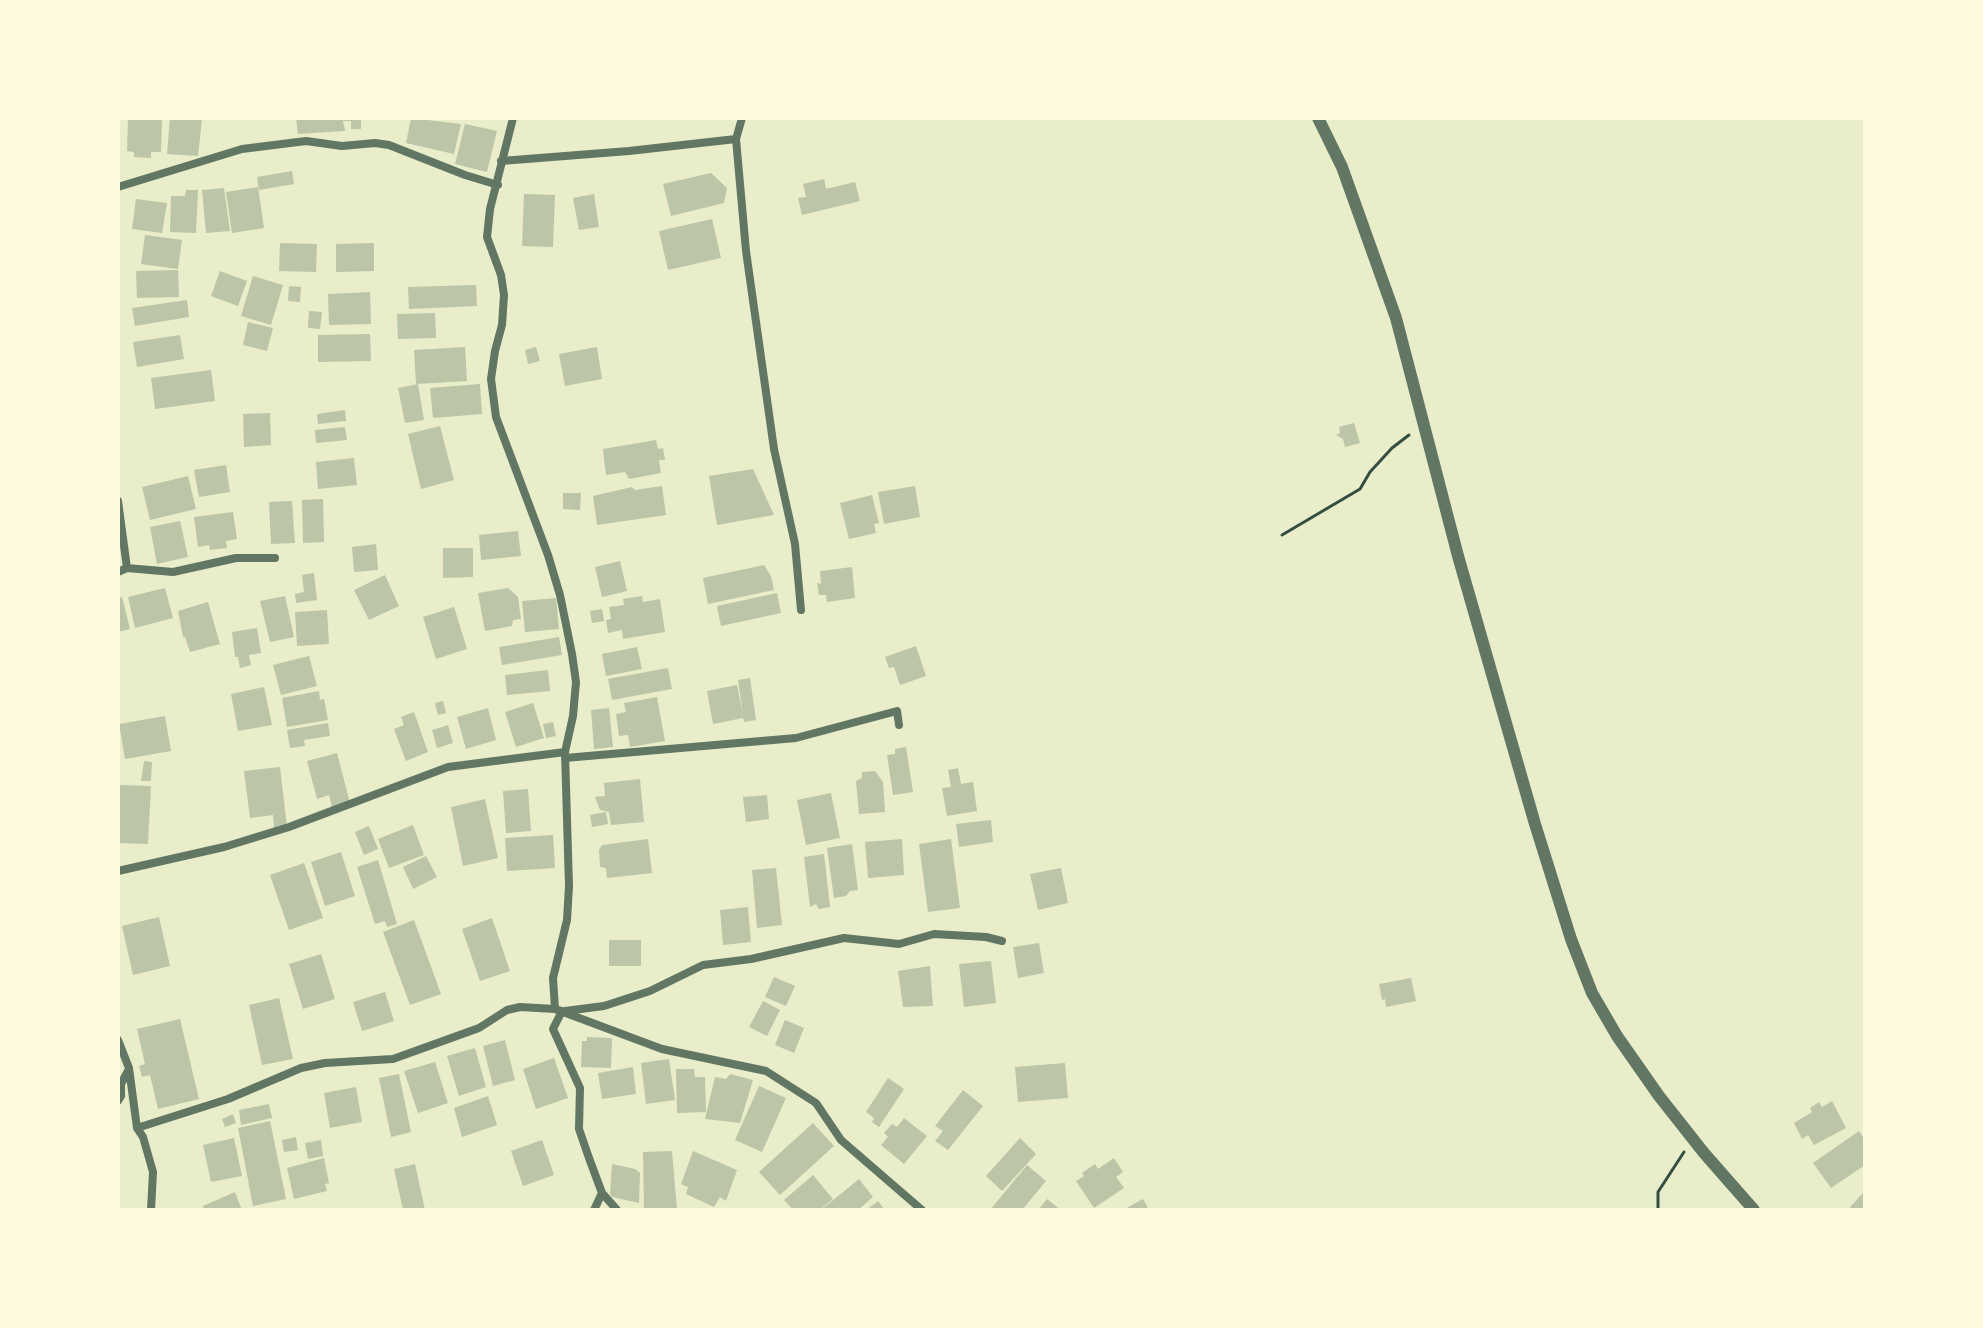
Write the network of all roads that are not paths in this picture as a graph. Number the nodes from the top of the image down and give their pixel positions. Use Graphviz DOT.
graph roads {
  1 [pos="513,118"];
  2 [pos="742,118"];
  3 [pos="1318,118"];
  4 [pos="736,139"];
  5 [pos="501,161"];
  6 [pos="498,185"];
  7 [pos="118,187"];
  8 [pos="118,501"];
  9 [pos="275,558"];
  10 [pos="123,570"];
  11 [pos="801,610"];
  12 [pos="899,725"];
  13 [pos="565,755"];
  14 [pos="118,871"];
  15 [pos="1002,941"];
  16 [pos="559,1010"];
  17 [pos="118,1040"];
  18 [pos="129,1068"];
  19 [pos="118,1101"];
  20 [pos="137,1128"];
  21 [pos="602,1193"];
  22 [pos="151,1210"];
  23 [pos="594,1210"];
  24 [pos="617,1210"];
  25 [pos="922,1210"];
  26 [pos="1754,1210"];
  1 -- 5 [label="street"];
  2 -- 4 [label="street"];
  3 -- 26 [label="street"];
  4 -- 5 [label="street"];
  4 -- 11 [label="street"];
  5 -- 6 [label="street"];
  6 -- 7 [label="street"];
  6 -- 13 [label="street"];
  8 -- 10 [label="street"];
  9 -- 10 [label="street"];
  12 -- 13 [label="street"];
  13 -- 14 [label="street"];
  13 -- 16 [label="street"];
  15 -- 16 [label="street"];
  16 -- 20 [label="street"];
  16 -- 21 [label="street"];
  16 -- 25 [label="street"];
  17 -- 18 [label="street"];
  18 -- 19 [label="street"];
  18 -- 20 [label="street"];
  20 -- 22 [label="street"];
  21 -- 23 [label="street"];
  21 -- 24 [label="street"];
}
